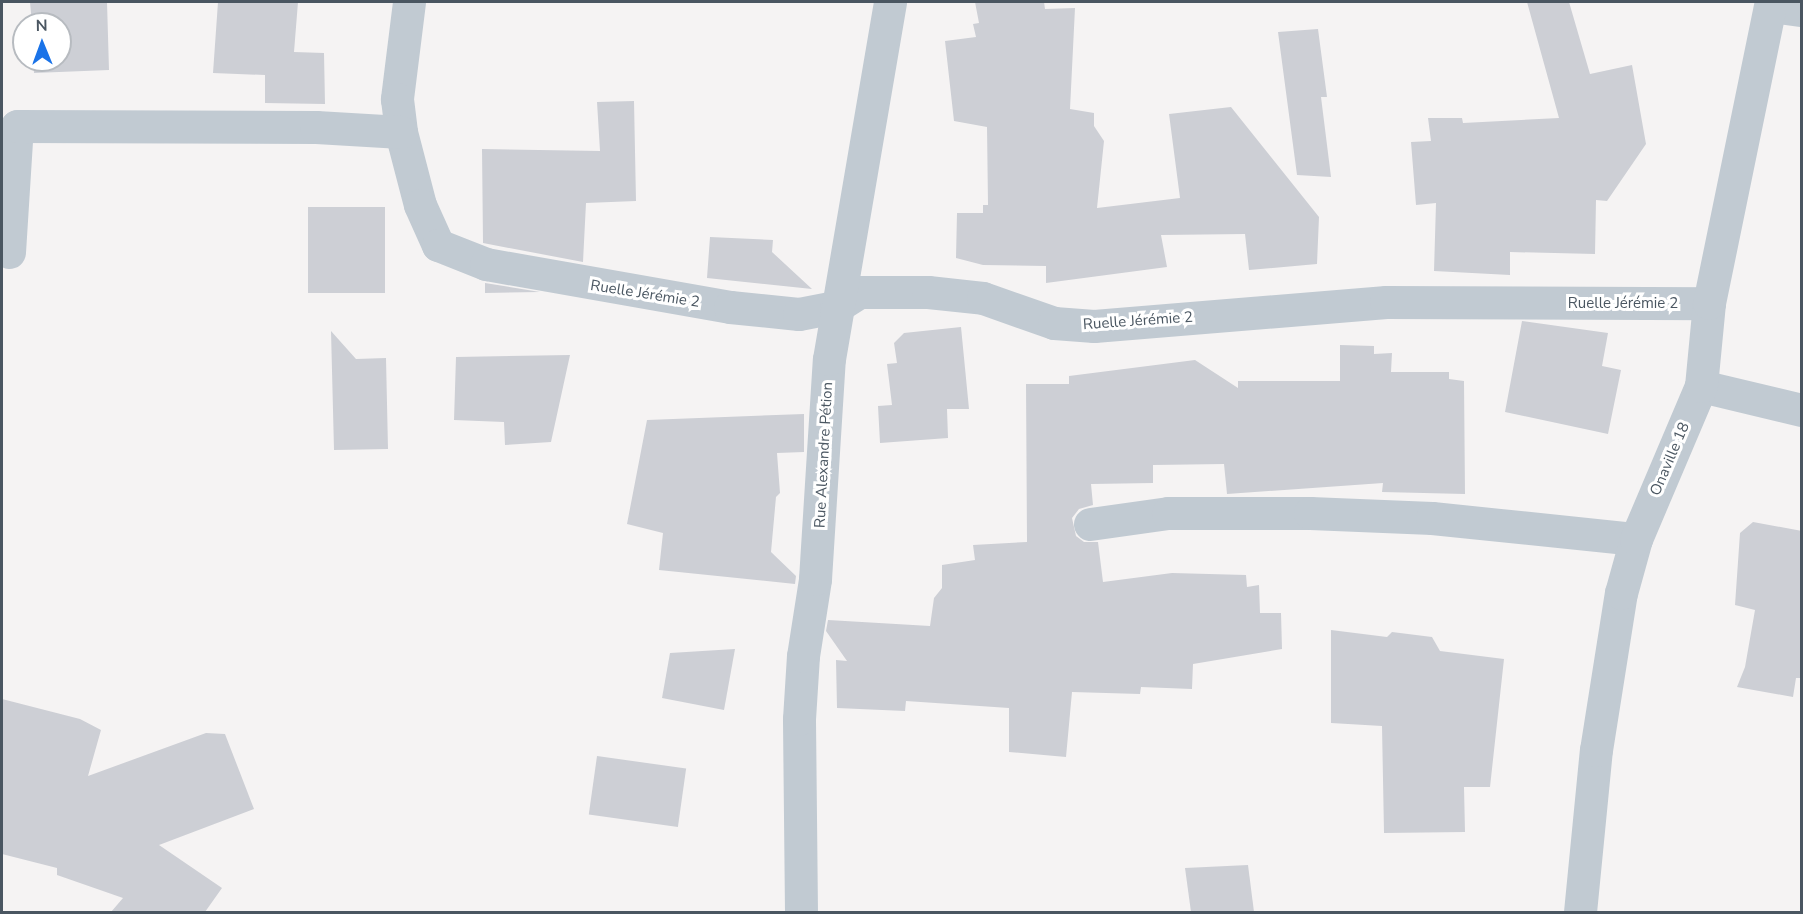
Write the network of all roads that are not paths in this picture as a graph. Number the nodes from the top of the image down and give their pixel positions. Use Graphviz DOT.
graph roads {
  1 [pos="409,2"];
  2 [pos="890,2"];
  3 [pos="1782,6"];
  4 [pos="401,132"];
  5 [pos="9,252"];
  6 [pos="1709,303"];
  7 [pos="836,307"];
  8 [pos="1701,386"];
  9 [pos="1802,410"];
  10 [pos="1090,524"];
  11 [pos="1636,540"];
  12 [pos="801,912"];
  13 [pos="1580,912"];
  1 -- 4 [label="street, Ruelle Jérémie 2"];
  2 -- 7 [label="street, Rue Alexandre Pétion"];
  3 -- 6 [label="street, Onaville 18"];
  4 -- 5 [label="street"];
  4 -- 7 [label="street, Ruelle Jérémie 2"];
  6 -- 7 [label="street, Ruelle Jérémie 2"];
  6 -- 8 [label="street, Onaville 18"];
  7 -- 12 [label="street, Rue Alexandre Pétion"];
  8 -- 9 [label="street"];
  8 -- 11 [label="street, Onaville 18"];
  10 -- 11 [label="street"];
  11 -- 13 [label="street, Onaville 18"];
}
